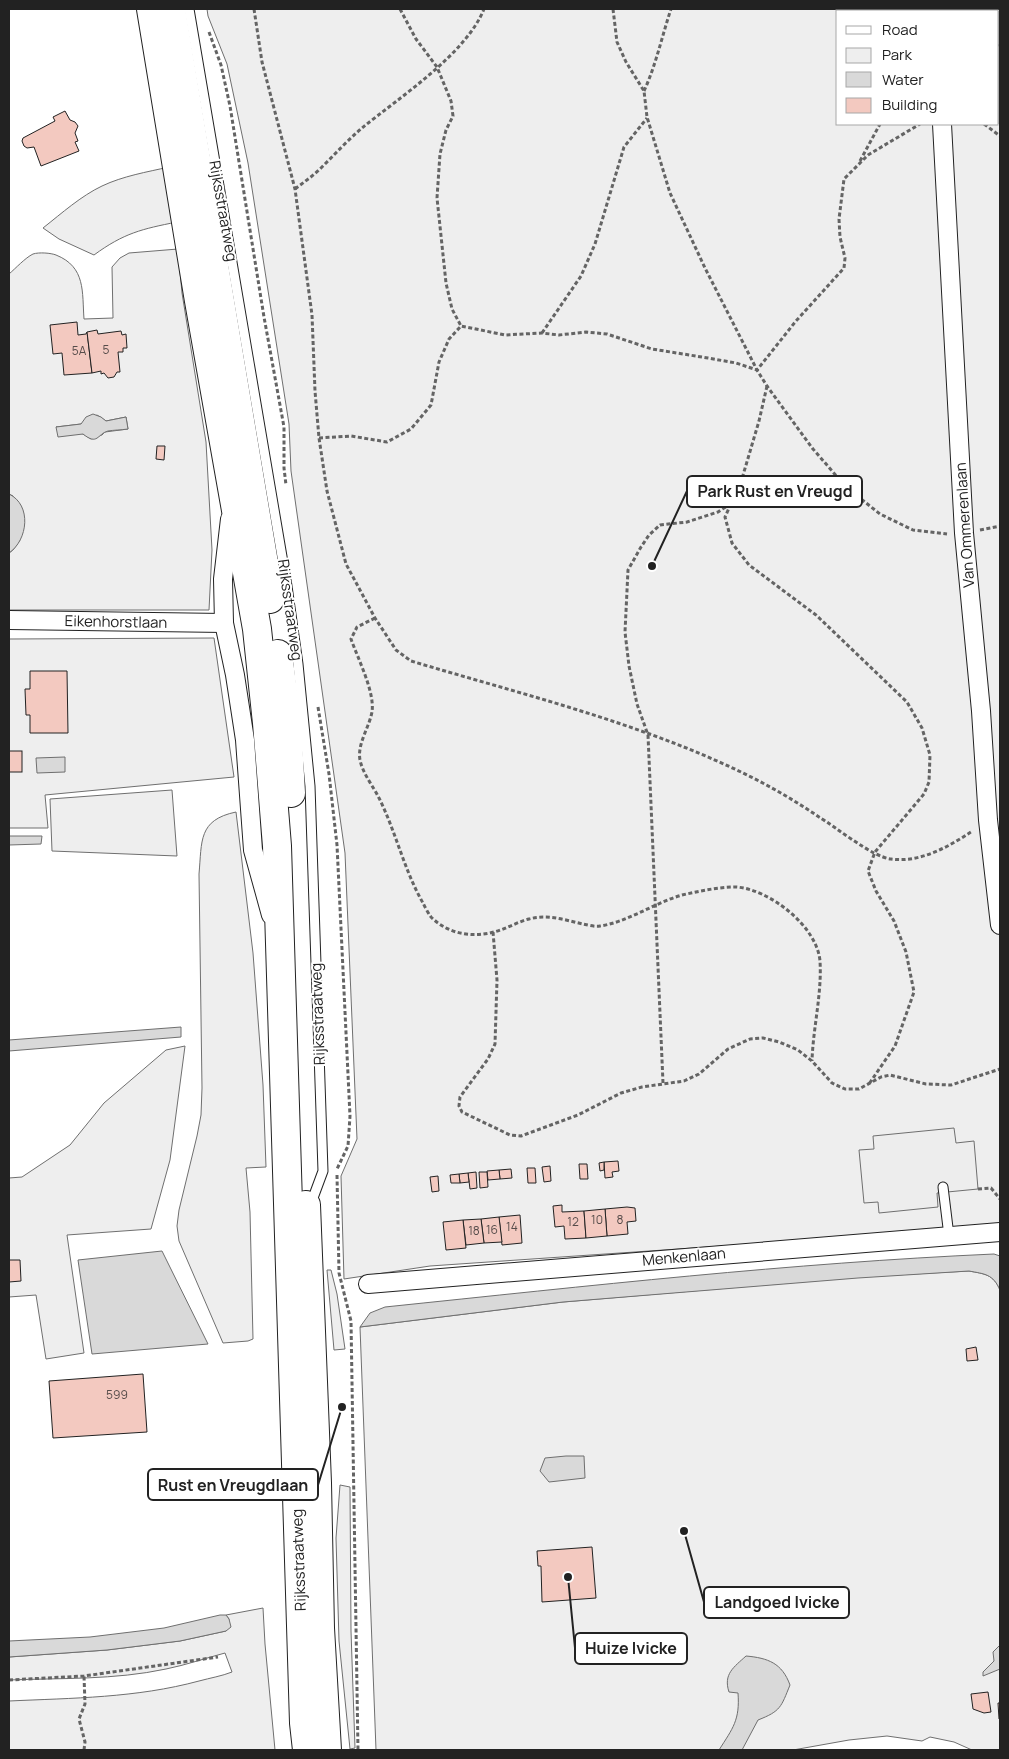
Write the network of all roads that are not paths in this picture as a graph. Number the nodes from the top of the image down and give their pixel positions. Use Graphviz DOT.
graph roads {
  1 [pos="151,9"];
  2 [pos="172,9"];
  3 [pos="189,9"];
  4 [pos="942,125"];
  5 [pos="233,499"];
  6 [pos="9,620"];
  7 [pos="224,624"];
  8 [pos="1000,925"];
  9 [pos="280,950"];
  10 [pos="943,1187"];
  11 [pos="307,1216"];
  12 [pos="1000,1232"];
  13 [pos="950,1236"];
  14 [pos="368,1284"];
  15 [pos="320,1628"];
  16 [pos="307,1750"];
  17 [pos="327,1750"];
  18 [pos="345,1750"];
  1 -- 5 [label="main road, Rijksstraatweg"];
  2 -- 11 [label="main road, Rijksstraatweg"];
  3 -- 11 [label="lane, Rijksstraatweg"];
  4 -- 8 [label="street, Van Ommerenlaan"];
  5 -- 7 [label="street, Rijksstraatweg"];
  5 -- 9 [label="main road, Rijksstraatweg"];
  6 -- 7 [label="street, Eikenhorstlaan"];
  7 -- 9 [label="street, Rijksstraatweg"];
  9 -- 16 [label="main road, Rijksstraatweg"];
  10 -- 13 [label="lane"];
  11 -- 15 [label="main road, Rijksstraatweg"];
  12 -- 13 [label="street, Menkenlaan"];
  13 -- 14 [label="street, Menkenlaan"];
  15 -- 17 [label="main road, Rijksstraatweg"];
  15 -- 18 [label="main road"];
}
